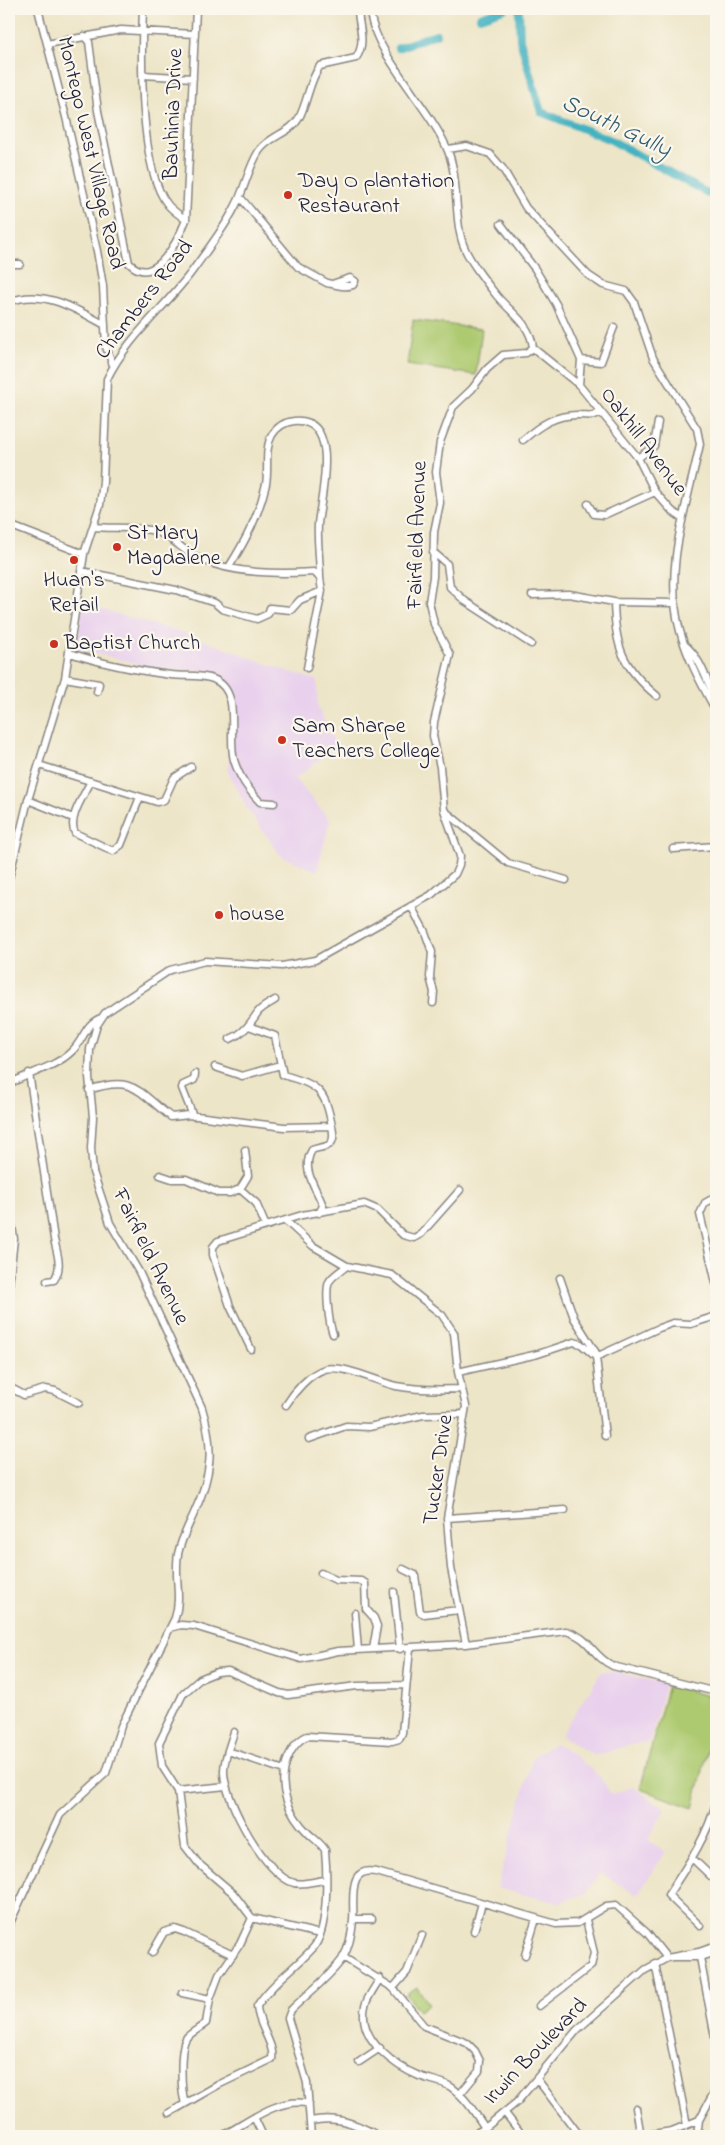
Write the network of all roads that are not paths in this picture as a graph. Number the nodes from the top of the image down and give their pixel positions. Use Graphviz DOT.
graph roads {
  1 [pos="38,9"];
  2 [pos="143,9"];
  3 [pos="196,9"];
  4 [pos="358,9"];
  5 [pos="370,9"];
  6 [pos="142,30"];
  7 [pos="195,34"];
  8 [pos="84,36"];
  9 [pos="47,44"];
  10 [pos="143,75"];
  11 [pos="193,78"];
  12 [pos="448,149"];
  13 [pos="240,197"];
  14 [pos="186,220"];
  15 [pos="501,224"];
  16 [pos="9,264"];
  17 [pos="20,264"];
  18 [pos="332,284"];
  19 [pos="9,302"];
  20 [pos="105,325"];
  21 [pos="614,326"];
  22 [pos="532,348"];
  23 [pos="581,360"];
  24 [pos="113,365"];
  25 [pos="578,385"];
  26 [pos="600,413"];
  27 [pos="658,422"];
  28 [pos="523,440"];
  29 [pos="638,458"];
  30 [pos="655,492"];
  31 [pos="588,504"];
  32 [pos="682,518"];
  33 [pos="9,526"];
  34 [pos="93,527"];
  35 [pos="433,552"];
  36 [pos="84,554"];
  37 [pos="229,566"];
  38 [pos="81,571"];
  39 [pos="320,578"];
  40 [pos="322,591"];
  41 [pos="532,595"];
  42 [pos="614,602"];
  43 [pos="674,603"];
  44 [pos="531,644"];
  45 [pos="685,645"];
  46 [pos="70,653"];
  47 [pos="307,668"];
  48 [pos="65,678"];
  49 [pos="97,692"];
  50 [pos="657,696"];
  51 [pos="716,700"];
  52 [pos="716,711"];
  53 [pos="39,765"];
  54 [pos="191,767"];
  55 [pos="91,781"];
  56 [pos="140,797"];
  57 [pos="28,800"];
  58 [pos="274,803"];
  59 [pos="444,810"];
  60 [pos="74,818"];
  61 [pos="716,846"];
  62 [pos="673,849"];
  63 [pos="9,878"];
  64 [pos="566,880"];
  65 [pos="410,906"];
  66 [pos="431,984"];
  67 [pos="428,994"];
  68 [pos="275,1000"];
  69 [pos="433,1003"];
  70 [pos="100,1018"];
  71 [pos="249,1026"];
  72 [pos="230,1039"];
  73 [pos="280,1065"];
  74 [pos="215,1067"];
  75 [pos="29,1074"];
  76 [pos="195,1074"];
  77 [pos="9,1084"];
  78 [pos="89,1090"];
  79 [pos="193,1116"];
  80 [pos="332,1126"];
  81 [pos="245,1150"];
  82 [pos="160,1176"];
  83 [pos="240,1189"];
  84 [pos="460,1190"];
  85 [pos="716,1197"];
  86 [pos="9,1208"];
  87 [pos="319,1213"];
  88 [pos="286,1220"];
  89 [pos="265,1224"];
  90 [pos="347,1266"];
  91 [pos="560,1278"];
  92 [pos="9,1280"];
  93 [pos="47,1281"];
  94 [pos="716,1283"];
  95 [pos="9,1285"];
  96 [pos="716,1316"];
  97 [pos="333,1334"];
  98 [pos="251,1349"];
  99 [pos="597,1357"];
  100 [pos="458,1372"];
  101 [pos="9,1387"];
  102 [pos="461,1389"];
  103 [pos="80,1403"];
  104 [pos="286,1406"];
  105 [pos="464,1414"];
  106 [pos="605,1436"];
  107 [pos="309,1439"];
  108 [pos="565,1510"];
  109 [pos="447,1518"];
  110 [pos="403,1570"];
  111 [pos="321,1573"];
  112 [pos="394,1592"];
  113 [pos="459,1610"];
  114 [pos="355,1613"];
  115 [pos="170,1628"];
  116 [pos="466,1644"];
  117 [pos="410,1648"];
  118 [pos="373,1649"];
  119 [pos="400,1649"];
  120 [pos="358,1650"];
  121 [pos="406,1685"];
  122 [pos="716,1692"];
  123 [pos="234,1732"];
  124 [pos="228,1751"];
  125 [pos="284,1770"];
  126 [pos="226,1786"];
  127 [pos="178,1791"];
  128 [pos="716,1803"];
  129 [pos="692,1858"];
  130 [pos="325,1880"];
  131 [pos="716,1880"];
  132 [pos="482,1903"];
  133 [pos="252,1918"];
  134 [pos="353,1919"];
  135 [pos="372,1919"];
  136 [pos="536,1919"];
  137 [pos="586,1920"];
  138 [pos="9,1925"];
  139 [pos="700,1926"];
  140 [pos="474,1931"];
  141 [pos="320,1934"];
  142 [pos="422,1935"];
  143 [pos="716,1946"];
  144 [pos="716,1952"];
  145 [pos="152,1953"];
  146 [pos="233,1955"];
  147 [pos="525,1955"];
  148 [pos="699,1955"];
  149 [pos="343,1957"];
  150 [pos="670,1957"];
  151 [pos="655,1963"];
  152 [pos="380,1978"];
  153 [pos="393,1988"];
  154 [pos="182,1993"];
  155 [pos="210,2000"];
  156 [pos="716,2005"];
  157 [pos="539,2006"];
  158 [pos="709,2007"];
  159 [pos="716,2042"];
  160 [pos="380,2048"];
  161 [pos="359,2062"];
  162 [pos="537,2079"];
  163 [pos="716,2089"];
  164 [pos="460,2094"];
  165 [pos="185,2104"];
  166 [pos="309,2104"];
  167 [pos="636,2108"];
  168 [pos="505,2112"];
  169 [pos="169,2113"];
  170 [pos="255,2119"];
  171 [pos="699,2120"];
  172 [pos="311,2121"];
  173 [pos="687,2125"];
  174 [pos="485,2128"];
  175 [pos="373,2133"];
  176 [pos="222,2136"];
  177 [pos="263,2136"];
  178 [pos="311,2136"];
  179 [pos="471,2136"];
  180 [pos="524,2136"];
  181 [pos="580,2136"];
  182 [pos="641,2136"];
  183 [pos="697,2136"];
  1 -- 9 [label="street, Montego West Village Road"];
  2 -- 6 [label="street"];
  3 -- 7 [label="street, Bauhinia Drive"];
  4 -- 13 [label="street, Chambers Road"];
  5 -- 12 [label="street"];
  6 -- 7 [label="street"];
  6 -- 8 [label="street"];
  6 -- 10 [label="street"];
  7 -- 11 [label="street, Bauhinia Drive"];
  8 -- 9 [label="street"];
  8 -- 14 [label="street"];
  9 -- 20 [label="street, Montego West Village Road"];
  10 -- 11 [label="street"];
  10 -- 14 [label="street"];
  11 -- 14 [label="street, Bauhinia Drive"];
  12 -- 22 [label="street"];
  12 -- 32 [label="street"];
  13 -- 18 [label="street"];
  13 -- 24 [label="street, Chambers Road"];
  15 -- 23 [label="street"];
  16 -- 17 [label="street"];
  19 -- 20 [label="street"];
  20 -- 24 [label="street, Montego West Village Road"];
  21 -- 23 [label="street"];
  22 -- 25 [label="street, Oakhill Avenue"];
  22 -- 35 [label="street, Fairfield Avenue"];
  23 -- 25 [label="street"];
  24 -- 34 [label="street, Chambers Road"];
  25 -- 26 [label="street, Oakhill Avenue"];
  26 -- 28 [label="street"];
  26 -- 29 [label="street, Oakhill Avenue"];
  27 -- 29 [label="street"];
  29 -- 30 [label="street, Oakhill Avenue"];
  30 -- 31 [label="street"];
  30 -- 32 [label="street, Oakhill Avenue"];
  32 -- 43 [label="street"];
  33 -- 36 [label="street"];
  34 -- 36 [label="street, Chambers Road"];
  34 -- 37 [label="street"];
  35 -- 44 [label="street"];
  35 -- 59 [label="street, Fairfield Avenue"];
  36 -- 38 [label="street, Chambers Road"];
  37 -- 39 [label="street"];
  37 -- 39 [label="street"];
  38 -- 40 [label="street"];
  38 -- 46 [label="street, Chambers Road"];
  39 -- 40 [label="street"];
  40 -- 47 [label="street"];
  41 -- 42 [label="street"];
  42 -- 43 [label="street"];
  42 -- 50 [label="street"];
  43 -- 45 [label="street"];
  45 -- 51 [label="street"];
  45 -- 52 [label="street"];
  46 -- 48 [label="street, Chambers Road"];
  46 -- 58 [label="street"];
  48 -- 49 [label="street"];
  48 -- 53 [label="street, Chambers Road"];
  53 -- 55 [label="street"];
  53 -- 57 [label="street, Chambers Road"];
  54 -- 56 [label="street"];
  55 -- 56 [label="street"];
  55 -- 60 [label="street"];
  56 -- 60 [label="street"];
  57 -- 60 [label="street"];
  57 -- 63 [label="street, Chambers Road"];
  59 -- 64 [label="street"];
  59 -- 65 [label="street, Fairfield Avenue"];
  61 -- 62 [label="street"];
  65 -- 66 [label="street"];
  65 -- 70 [label="street, Fairfield Avenue"];
  66 -- 67 [label="street"];
  66 -- 69 [label="street"];
  68 -- 71 [label="street"];
  70 -- 75 [label="street"];
  70 -- 78 [label="street, Fairfield Avenue"];
  71 -- 72 [label="street"];
  71 -- 73 [label="street"];
  73 -- 74 [label="street"];
  73 -- 80 [label="street"];
  75 -- 77 [label="street"];
  75 -- 93 [label="street"];
  76 -- 79 [label="street"];
  78 -- 79 [label="street"];
  78 -- 115 [label="street, Fairfield Avenue"];
  79 -- 80 [label="street"];
  80 -- 87 [label="street"];
  81 -- 83 [label="street"];
  82 -- 83 [label="street"];
  83 -- 89 [label="street"];
  84 -- 87 [label="street"];
  85 -- 94 [label="street"];
  86 -- 92 [label="street"];
  87 -- 88 [label="street"];
  88 -- 89 [label="street"];
  88 -- 90 [label="street, Tucker Drive"];
  89 -- 98 [label="street"];
  90 -- 97 [label="street"];
  90 -- 100 [label="street, Tucker Drive"];
  91 -- 99 [label="street"];
  92 -- 95 [label="street"];
  96 -- 99 [label="street"];
  99 -- 100 [label="street"];
  99 -- 106 [label="street"];
  100 -- 102 [label="street, Tucker Drive"];
  101 -- 103 [label="street"];
  102 -- 104 [label="street"];
  102 -- 105 [label="street, Tucker Drive"];
  105 -- 107 [label="street"];
  105 -- 109 [label="street, Tucker Drive"];
  108 -- 109 [label="street"];
  109 -- 113 [label="street, Tucker Drive"];
  110 -- 113 [label="street"];
  111 -- 118 [label="street"];
  112 -- 119 [label="street"];
  113 -- 116 [label="street, Tucker Drive"];
  114 -- 120 [label="street"];
  115 -- 120 [label="street"];
  115 -- 138 [label="street, Fairfield Avenue"];
  116 -- 117 [label="street"];
  116 -- 122 [label="street"];
  117 -- 119 [label="street"];
  117 -- 121 [label="street"];
  118 -- 119 [label="street"];
  118 -- 120 [label="street"];
  121 -- 125 [label="street"];
  121 -- 127 [label="street"];
  123 -- 124 [label="street"];
  124 -- 125 [label="street"];
  124 -- 126 [label="street"];
  125 -- 130 [label="street"];
  126 -- 127 [label="street"];
  126 -- 130 [label="street"];
  127 -- 133 [label="street"];
  128 -- 129 [label="street"];
  129 -- 131 [label="street"];
  129 -- 139 [label="street"];
  130 -- 141 [label="street"];
  132 -- 134 [label="street"];
  132 -- 136 [label="street"];
  132 -- 140 [label="street"];
  133 -- 141 [label="street"];
  133 -- 146 [label="street"];
  134 -- 135 [label="street"];
  134 -- 149 [label="street"];
  136 -- 137 [label="street"];
  136 -- 147 [label="street"];
  137 -- 150 [label="street"];
  137 -- 157 [label="street"];
  141 -- 165 [label="street"];
  142 -- 153 [label="street"];
  143 -- 148 [label="street, Irwin Boulevard"];
  144 -- 148 [label="street, Irwin Boulevard"];
  145 -- 146 [label="street"];
  146 -- 155 [label="street"];
  148 -- 150 [label="street, Irwin Boulevard"];
  148 -- 158 [label="street"];
  149 -- 152 [label="street"];
  149 -- 166 [label="street"];
  150 -- 151 [label="street, Irwin Boulevard"];
  151 -- 162 [label="street, Irwin Boulevard"];
  151 -- 173 [label="street"];
  152 -- 153 [label="street"];
  152 -- 160 [label="street"];
  153 -- 164 [label="street"];
  154 -- 155 [label="street"];
  155 -- 165 [label="street"];
  156 -- 158 [label="street"];
  158 -- 159 [label="street"];
  160 -- 161 [label="street"];
  160 -- 164 [label="street"];
  162 -- 168 [label="street, Irwin Boulevard"];
  162 -- 181 [label="street"];
  163 -- 171 [label="street"];
  164 -- 174 [label="street"];
  165 -- 169 [label="street"];
  166 -- 170 [label="street"];
  166 -- 172 [label="street"];
  167 -- 182 [label="street"];
  168 -- 174 [label="street, Irwin Boulevard"];
  168 -- 180 [label="street"];
  170 -- 176 [label="street"];
  170 -- 177 [label="street"];
  171 -- 173 [label="street"];
  171 -- 183 [label="street"];
  172 -- 175 [label="street"];
  172 -- 178 [label="street"];
  173 -- 182 [label="street"];
  174 -- 179 [label="street, Irwin Boulevard"];
}
